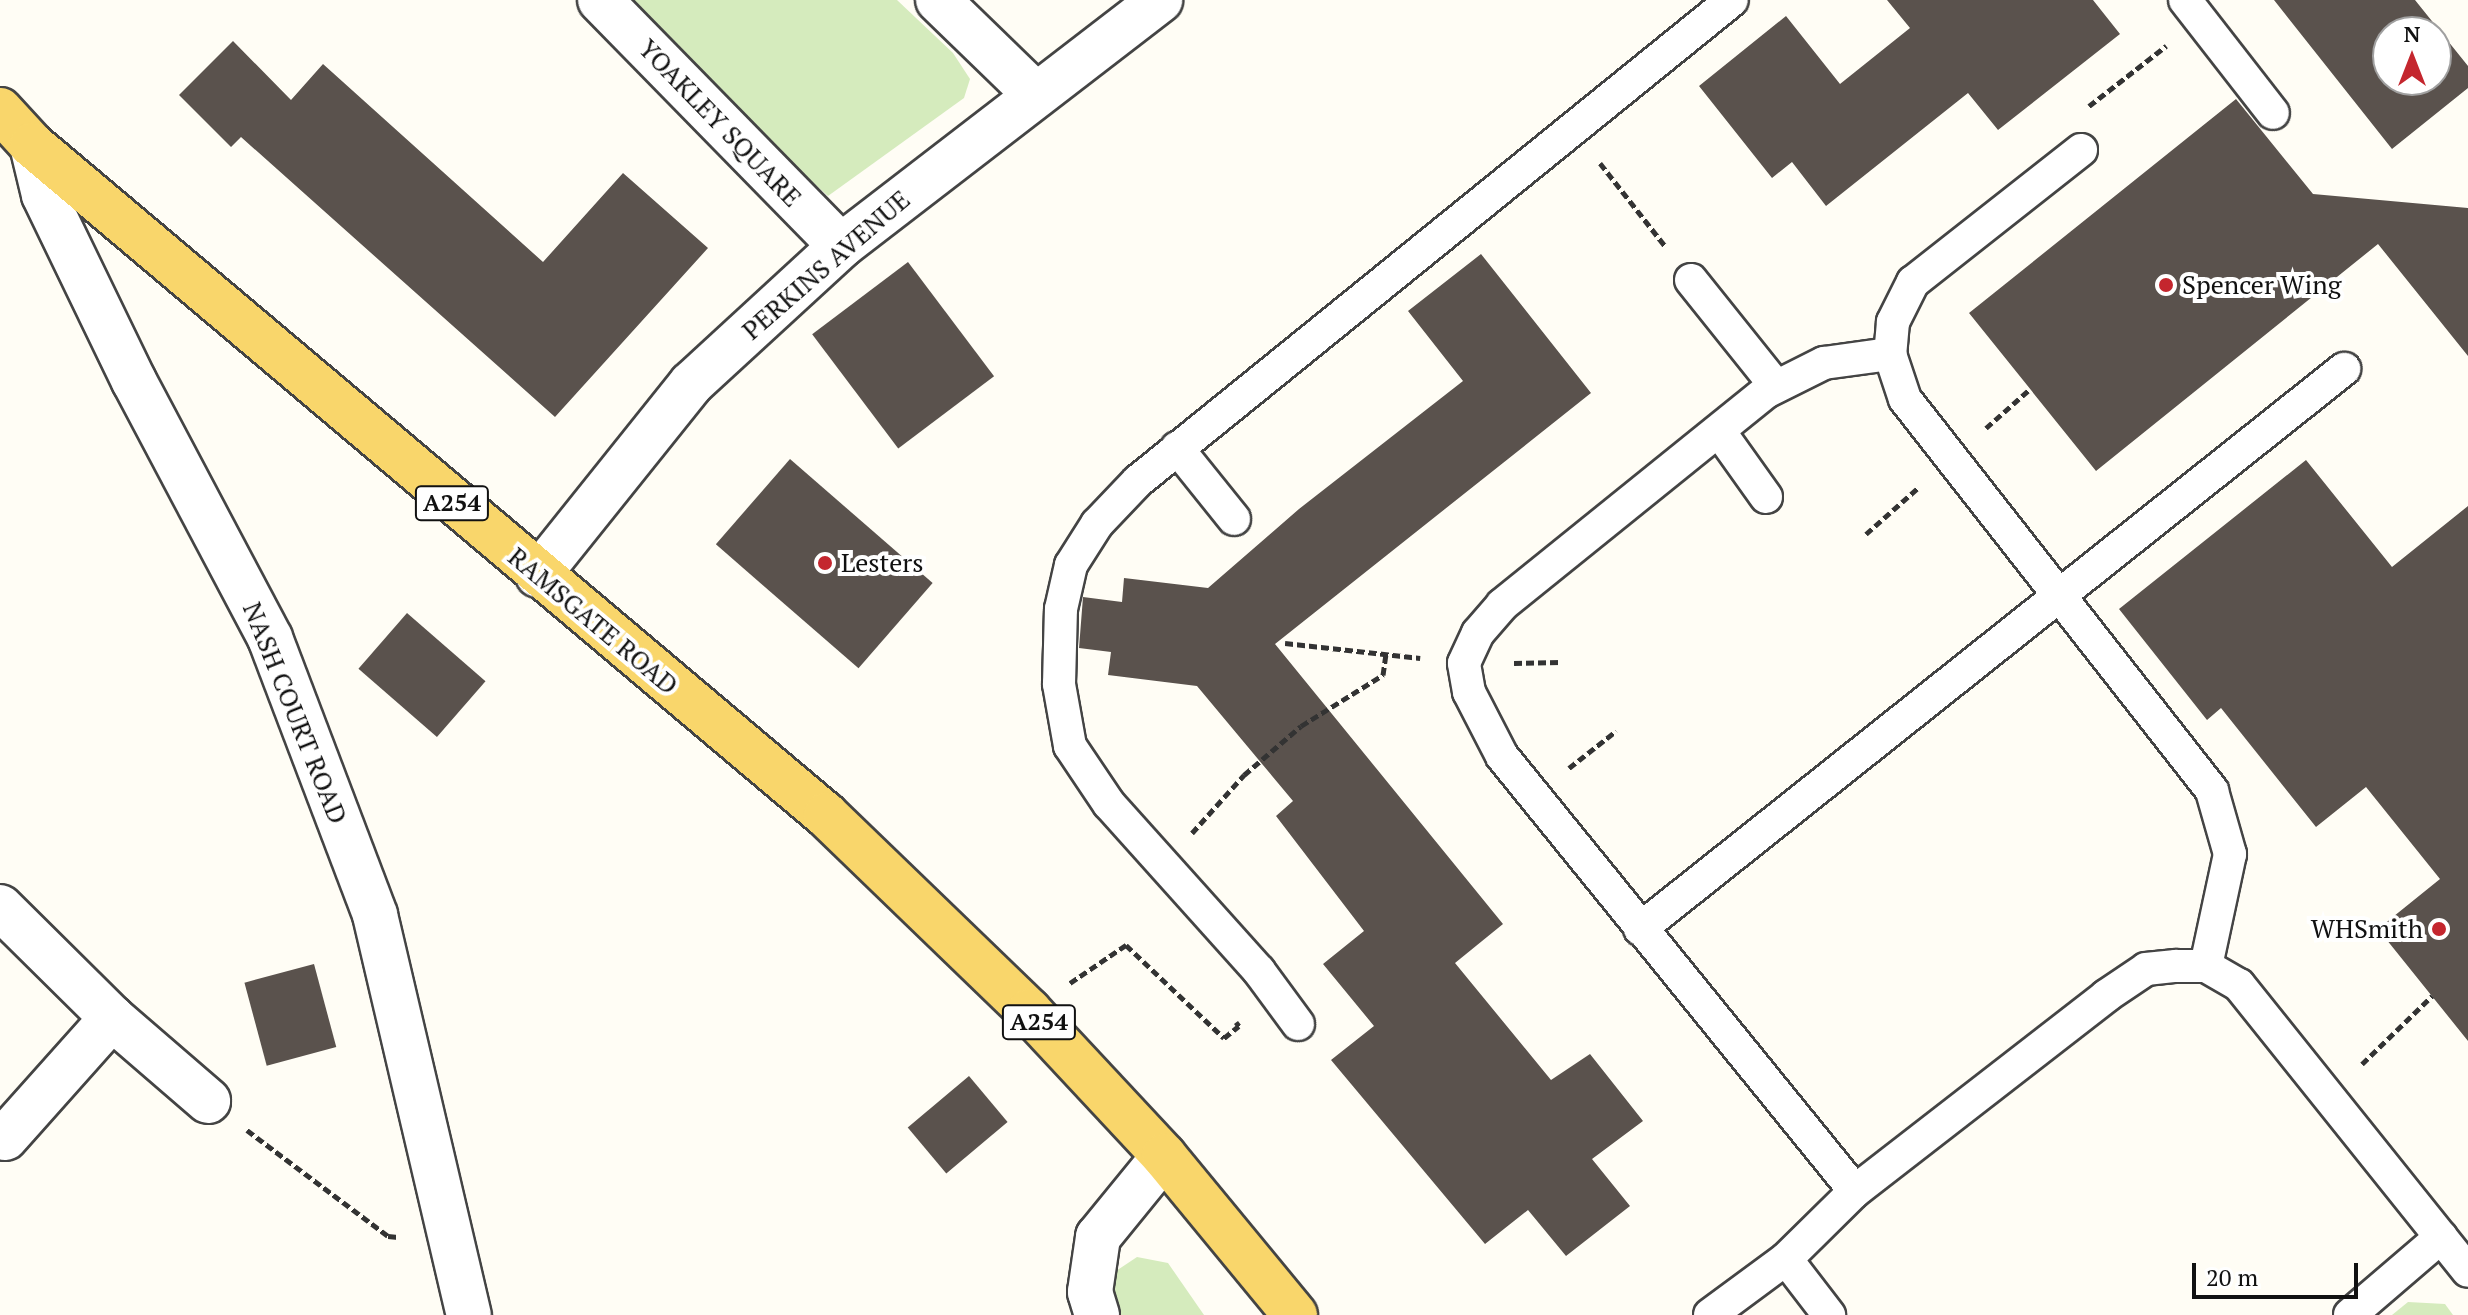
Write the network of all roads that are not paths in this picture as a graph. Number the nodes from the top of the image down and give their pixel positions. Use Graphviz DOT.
graph roads {
  1 [pos="600,0"];
  2 [pos="938,0"];
  3 [pos="1160,0"];
  4 [pos="1732,0"];
  5 [pos="2192,10"];
  6 [pos="1036,95"];
  7 [pos="0,110"];
  8 [pos="2273,113"];
  9 [pos="32,145"];
  10 [pos="2081,150"];
  11 [pos="841,246"];
  12 [pos="1691,280"];
  13 [pos="1890,354"];
  14 [pos="2344,369"];
  15 [pos="1776,386"];
  16 [pos="1719,431"];
  17 [pos="1177,448"];
  18 [pos="1766,497"];
  19 [pos="1234,519"];
  20 [pos="538,575"];
  21 [pos="2058,596"];
  22 [pos="0,907"];
  23 [pos="1640,929"];
  24 [pos="2206,966"];
  25 [pos="112,1018"];
  26 [pos="1298,1024"];
  27 [pos="208,1101"];
  28 [pos="5,1138"];
  29 [pos="1164,1156"];
  30 [pos="1855,1191"];
  31 [pos="2441,1237"];
  32 [pos="1786,1259"];
  33 [pos="2468,1271"];
  34 [pos="469,1315"];
  35 [pos="1097,1315"];
  36 [pos="1295,1315"];
  37 [pos="1710,1315"];
  38 [pos="1829,1315"];
  39 [pos="2350,1315"];
  1 -- 11 [label="street, YOAKLEY SQUARE"];
  2 -- 6 [label="street"];
  3 -- 6 [label="street, PERKINS AVENUE"];
  4 -- 17 [label="lane"];
  5 -- 8 [label="lane"];
  6 -- 11 [label="street, PERKINS AVENUE"];
  7 -- 9 [label="main road, RAMSGATE ROAD / A254"];
  9 -- 20 [label="main road, RAMSGATE ROAD / A254"];
  9 -- 34 [label="street, NASH COURT ROAD"];
  10 -- 13 [label="lane"];
  11 -- 20 [label="street, PERKINS AVENUE"];
  12 -- 15 [label="lane"];
  13 -- 15 [label="lane"];
  13 -- 21 [label="lane"];
  14 -- 21 [label="lane"];
  15 -- 16 [label="lane"];
  16 -- 18 [label="lane"];
  16 -- 23 [label="lane"];
  17 -- 19 [label="lane"];
  17 -- 26 [label="lane"];
  20 -- 29 [label="main road, RAMSGATE ROAD / A254"];
  21 -- 23 [label="lane"];
  21 -- 24 [label="lane"];
  22 -- 25 [label="street"];
  23 -- 30 [label="lane"];
  24 -- 30 [label="lane"];
  24 -- 31 [label="lane"];
  25 -- 27 [label="street"];
  25 -- 28 [label="street"];
  29 -- 35 [label="street"];
  29 -- 36 [label="main road, RAMSGATE ROAD / A254"];
  30 -- 32 [label="lane"];
  31 -- 33 [label="lane"];
  31 -- 39 [label="lane"];
  32 -- 37 [label="lane"];
  32 -- 38 [label="lane"];
}
